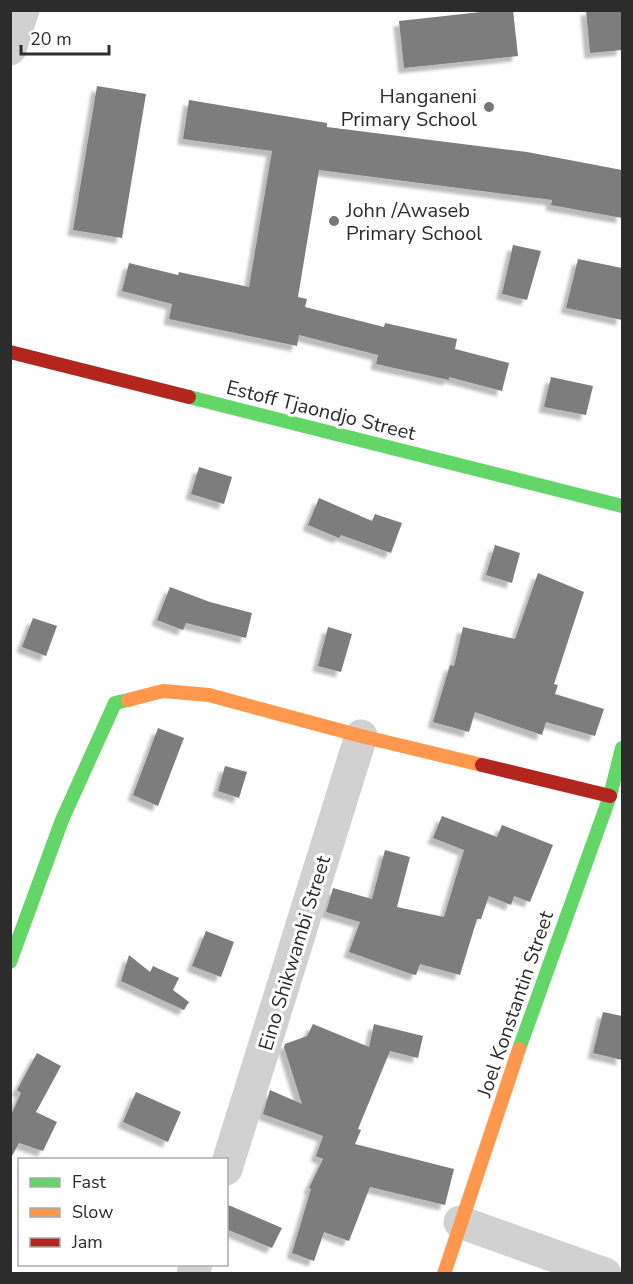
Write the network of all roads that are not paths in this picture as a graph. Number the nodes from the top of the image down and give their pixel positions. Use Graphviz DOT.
graph roads {
  1 [pos="23,10"];
  2 [pos="10,49"];
  3 [pos="10,352"];
  4 [pos="622,506"];
  5 [pos="361,735"];
  6 [pos="622,748"];
  7 [pos="610,796"];
  8 [pos="10,962"];
  9 [pos="228,1163"];
  10 [pos="460,1222"];
  11 [pos="444,1274"];
  12 [pos="605,1274"];
  1 -- 2 [label="street"];
  3 -- 4 [label="street, Estoff Tjaondjo Street"];
  5 -- 7 [label="street"];
  5 -- 8 [label="street"];
  5 -- 9 [label="street, Eino Shikwambi Street"];
  6 -- 7 [label="street, Joel Konstantin Street"];
  7 -- 10 [label="street, Joel Konstantin Street"];
  10 -- 11 [label="street, Joel Konstantin Street"];
  10 -- 12 [label="street"];
}
